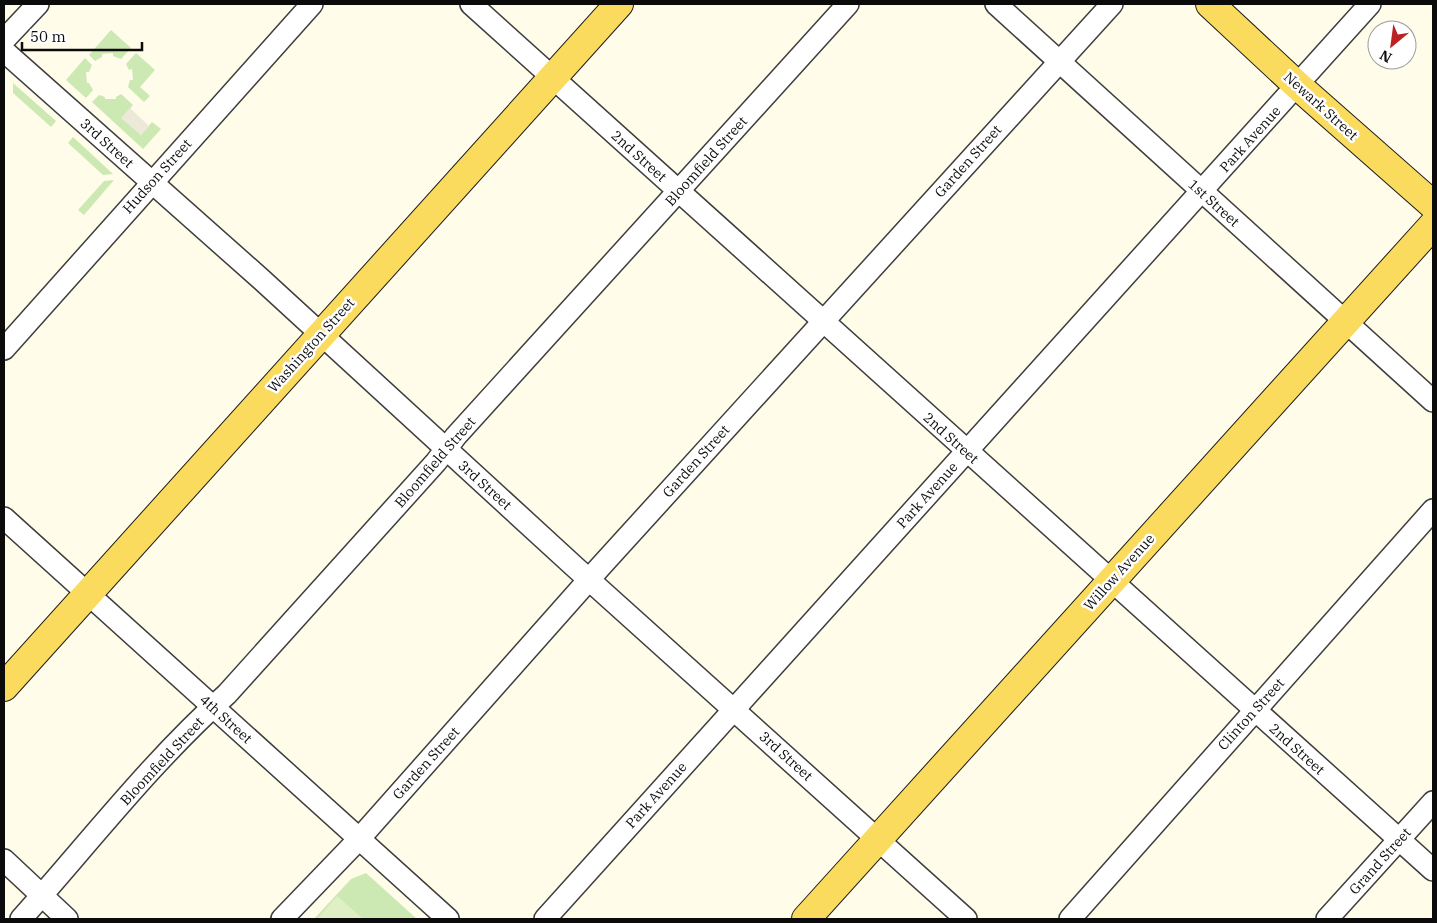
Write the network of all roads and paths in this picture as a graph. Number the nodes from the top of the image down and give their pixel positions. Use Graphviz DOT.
graph roads {
  1 [pos="38,4"];
  2 [pos="312,4"];
  3 [pos="471,4"];
  4 [pos="619,4"];
  5 [pos="848,4"];
  6 [pos="996,4"];
  7 [pos="1112,4"];
  8 [pos="1210,4"];
  9 [pos="1370,4"];
  10 [pos="4,40"];
  11 [pos="4,51"];
  12 [pos="1058,61"];
  13 [pos="552,78"];
  14 [pos="1298,86"];
  15 [pos="151,182"];
  16 [pos="678,191"];
  17 [pos="1202,192"];
  18 [pos="1433,205"];
  19 [pos="1433,226"];
  20 [pos="1346,321"];
  21 [pos="823,322"];
  22 [pos="321,334"];
  23 [pos="4,349"];
  24 [pos="1433,401"];
  25 [pos="446,449"];
  26 [pos="966,451"];
  27 [pos="1433,510"];
  28 [pos="4,518"];
  29 [pos="589,580"];
  30 [pos="1112,580"];
  31 [pos="87,595"];
  32 [pos="4,688"];
  33 [pos="213,707"];
  34 [pos="733,708"];
  35 [pos="1255,711"];
  36 [pos="1433,802"];
  37 [pos="359,839"];
  38 [pos="879,839"];
  39 [pos="1399,840"];
  40 [pos="4,860"];
  41 [pos="1433,870"];
  42 [pos="42,896"];
  43 [pos="21,919"];
  44 [pos="68,919"];
  45 [pos="282,919"];
  46 [pos="448,919"];
  47 [pos="545,919"];
  48 [pos="806,919"];
  49 [pos="966,919"];
  50 [pos="1070,919"];
  51 [pos="1328,919"];
  1 -- 10 [label="street"];
  2 -- 15 [label="street, Hudson Street"];
  3 -- 13 [label="street, 2nd Street"];
  4 -- 13 [label="main road, Washington Street"];
  5 -- 16 [label="street, Bloomfield Street"];
  6 -- 12 [label="street, 1st Street"];
  7 -- 12 [label="street, Garden Street"];
  8 -- 14 [label="main road, Newark Street"];
  9 -- 14 [label="street, Park Avenue"];
  11 -- 15 [label="street, 3rd Street"];
  12 -- 17 [label="street, 1st Street"];
  12 -- 21 [label="street, Garden Street"];
  13 -- 16 [label="street, 2nd Street"];
  13 -- 22 [label="main road, Washington Street"];
  14 -- 17 [label="street, Park Avenue"];
  14 -- 18 [label="main road, Newark Street"];
  15 -- 22 [label="street, 3rd Street"];
  15 -- 23 [label="street, Hudson Street"];
  16 -- 21 [label="street, 2nd Street"];
  16 -- 25 [label="street, Bloomfield Street"];
  17 -- 20 [label="street, 1st Street"];
  17 -- 26 [label="street, Park Avenue"];
  19 -- 20 [label="main road, Willow Avenue"];
  20 -- 24 [label="street, 1st Street"];
  20 -- 30 [label="main road, Willow Avenue"];
  21 -- 26 [label="street, 2nd Street"];
  21 -- 29 [label="street, Garden Street"];
  22 -- 25 [label="street, 3rd Street"];
  22 -- 31 [label="main road, Washington Street"];
  25 -- 29 [label="street, 3rd Street"];
  25 -- 33 [label="street, Bloomfield Street"];
  26 -- 30 [label="street, 2nd Street"];
  26 -- 34 [label="street, Park Avenue"];
  27 -- 35 [label="street, Clinton Street"];
  28 -- 31 [label="street, 4th Street"];
  29 -- 34 [label="street, 3rd Street"];
  29 -- 37 [label="street, Garden Street"];
  30 -- 35 [label="street, 2nd Street"];
  30 -- 38 [label="main road, Willow Avenue"];
  31 -- 32 [label="main road, Washington Street"];
  31 -- 33 [label="street, 4th Street"];
  33 -- 37 [label="street, 4th Street"];
  33 -- 42 [label="street, Bloomfield Street"];
  34 -- 38 [label="street, 3rd Street"];
  34 -- 47 [label="street, Park Avenue"];
  35 -- 39 [label="street, 2nd Street"];
  35 -- 50 [label="street, Clinton Street"];
  36 -- 39 [label="street, Grand Street"];
  37 -- 45 [label="street, Garden Street"];
  37 -- 46 [label="street, 4th Street"];
  38 -- 48 [label="main road, Willow Avenue"];
  38 -- 49 [label="street, 3rd Street"];
  39 -- 41 [label="street, 2nd Street"];
  39 -- 51 [label="street, Grand Street"];
  40 -- 42 [label="street"];
  42 -- 43 [label="street, Bloomfield Street"];
  42 -- 44 [label="street"];
}
